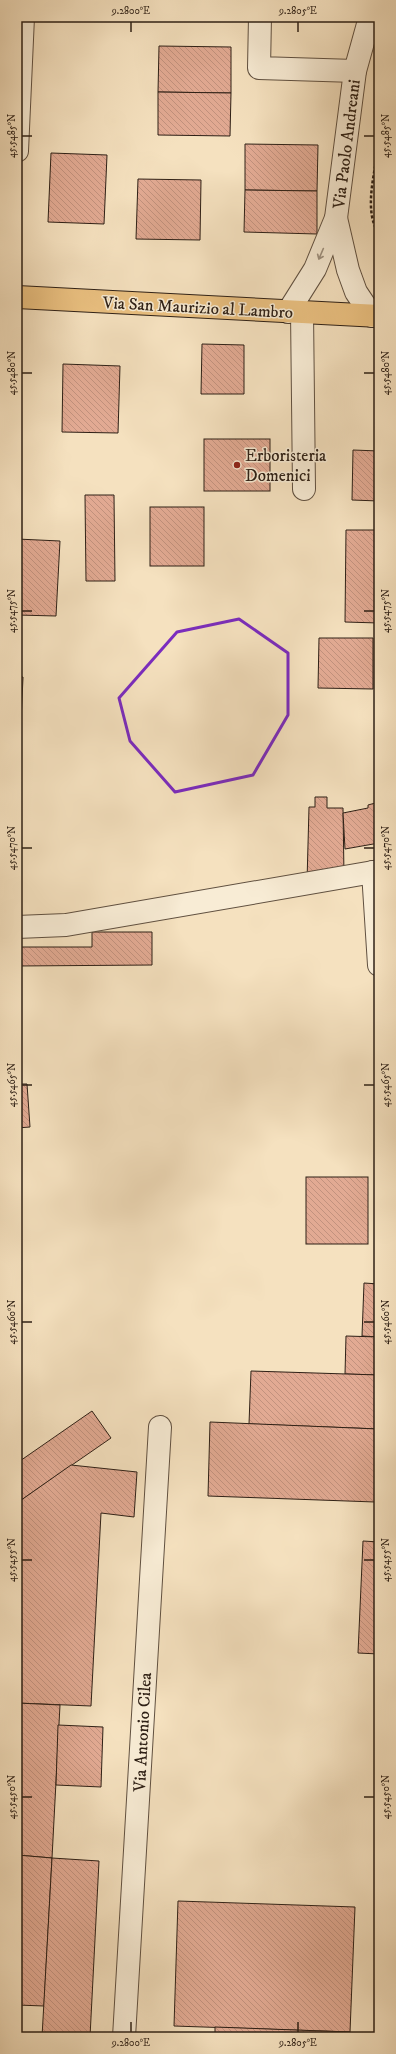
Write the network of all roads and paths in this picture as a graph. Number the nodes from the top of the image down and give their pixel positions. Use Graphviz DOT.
graph roads {
  1 [pos="23,17"];
  2 [pos="260,17"];
  3 [pos="370,17"];
  4 [pos="355,71"];
  5 [pos="379,146"];
  6 [pos="17,151"];
  7 [pos="336,218"];
  8 [pos="379,233"];
  9 [pos="17,297"];
  10 [pos="295,312"];
  11 [pos="376,316"];
  12 [pos="304,489"];
  13 [pos="376,872"];
  14 [pos="17,927"];
  15 [pos="379,965"];
  16 [pos="160,1427"];
  17 [pos="124,2037"];
  1 -- 6 [label="street"];
  2 -- 4 [label="street, Via Paolo Andreani"];
  3 -- 4 [label="street, Via Paolo Andreani"];
  4 -- 7 [label="street, Via Paolo Andreani"];
  5 -- 8 [label="path"];
  7 -- 10 [label="street, Via Paolo Andreani, one-way"];
  7 -- 11 [label="street, Via Paolo Andreani"];
  9 -- 10 [label="main road, Via San Maurizio al Lambro"];
  10 -- 11 [label="main road, Via San Maurizio al Lambro"];
  10 -- 12 [label="street"];
  13 -- 14 [label="street"];
  13 -- 15 [label="street"];
  16 -- 17 [label="street, Via Antonio Cilea"];
}
